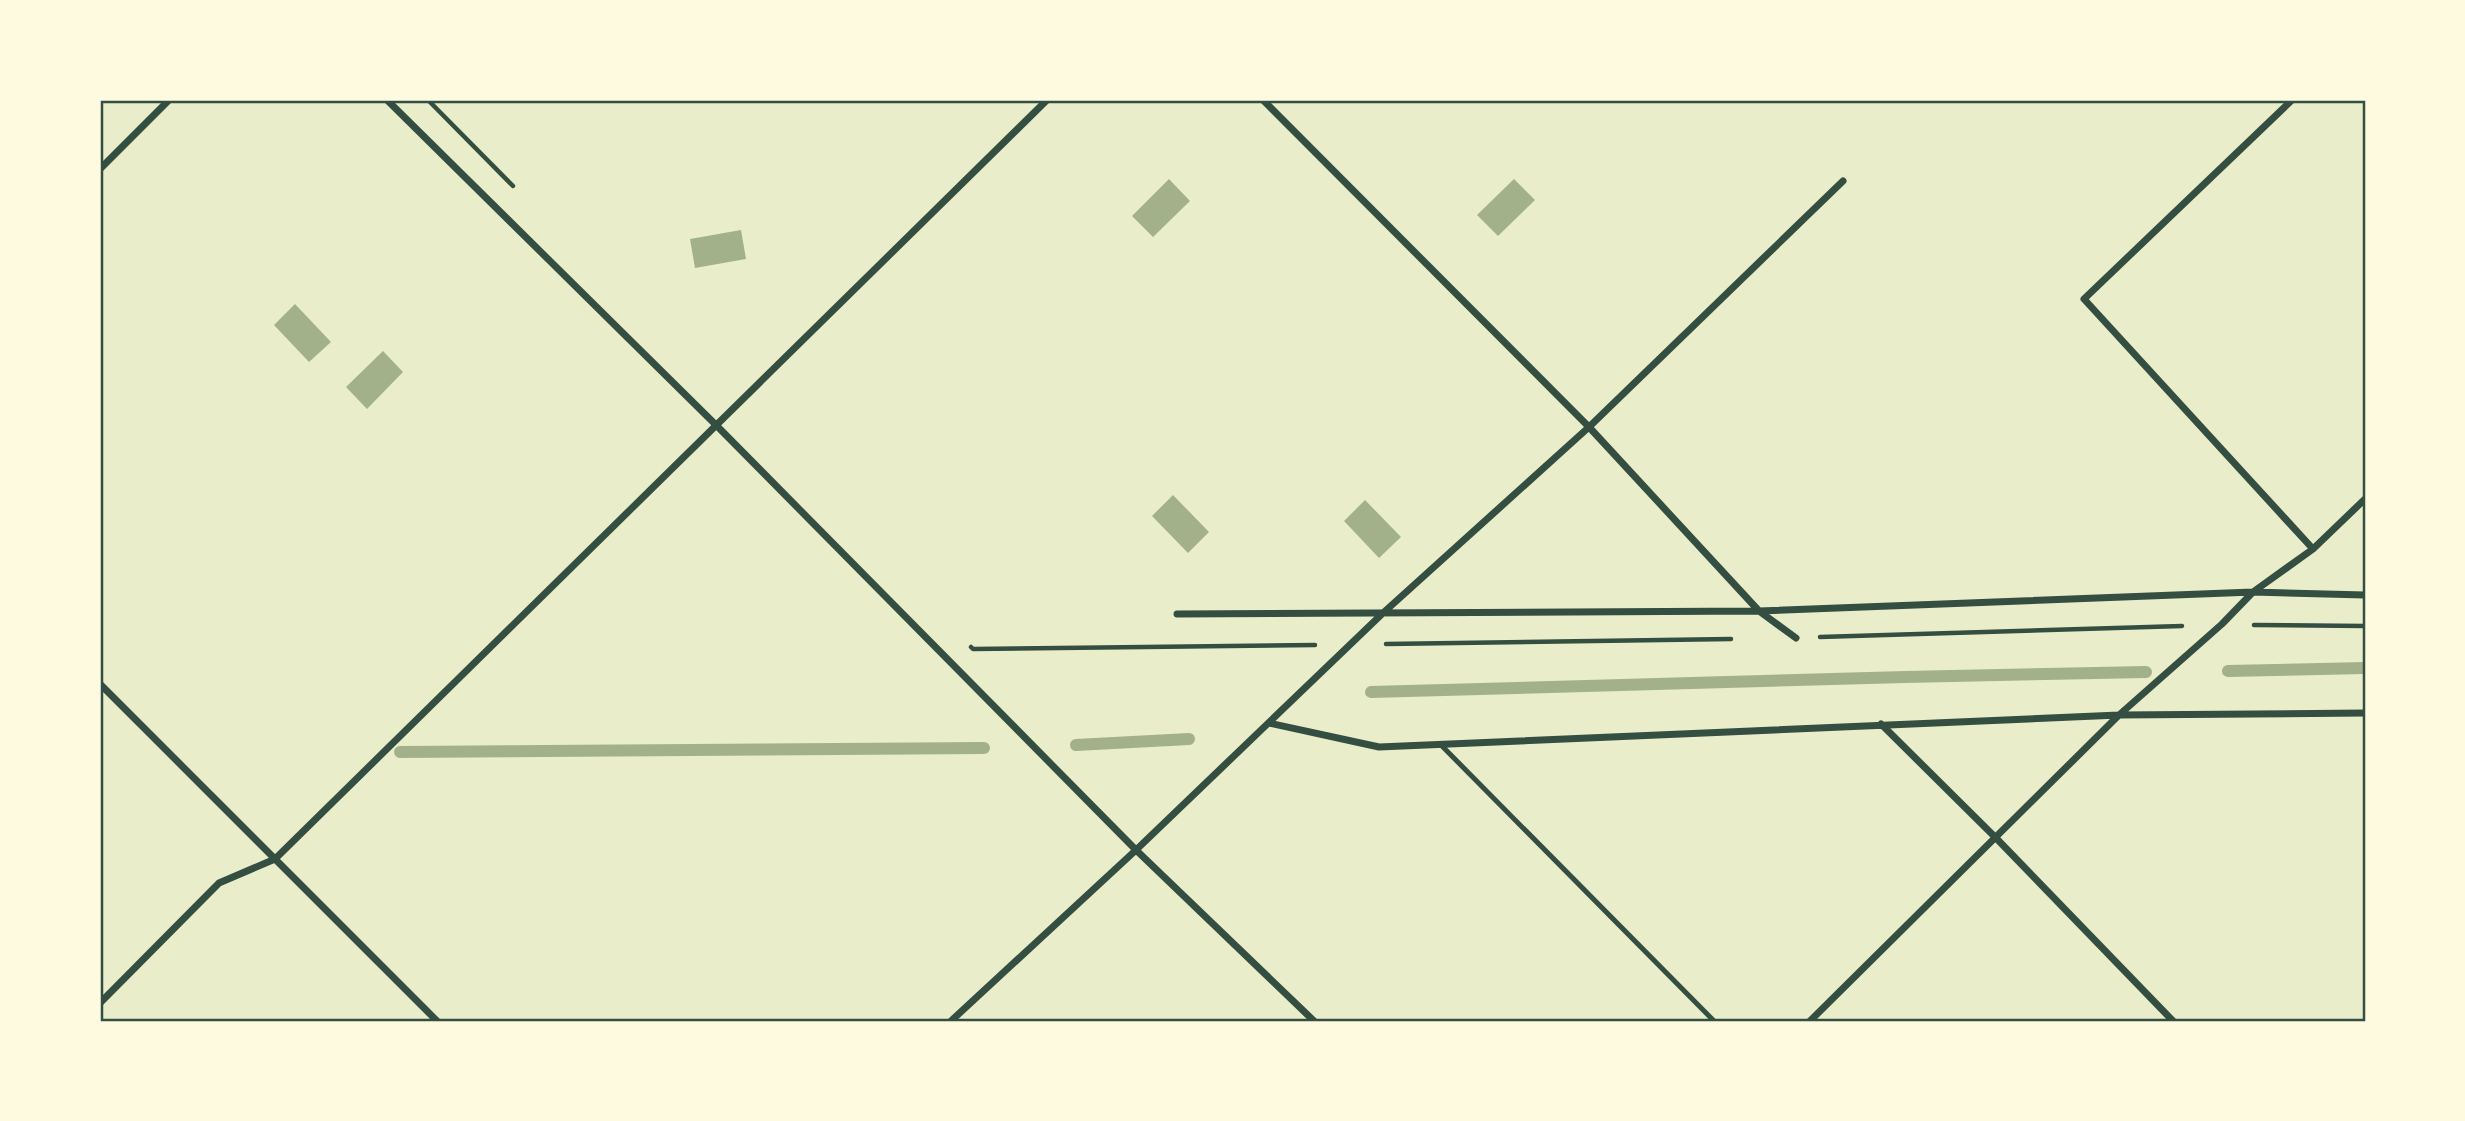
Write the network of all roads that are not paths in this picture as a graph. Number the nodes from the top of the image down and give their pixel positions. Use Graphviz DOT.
graph roads {
  1 [pos="169,100"];
  2 [pos="387,100"];
  3 [pos="1047,100"];
  4 [pos="1263,100"];
  5 [pos="2292,100"];
  6 [pos="100,169"];
  7 [pos="1843,181"];
  8 [pos="716,425"];
  9 [pos="1589,427"];
  10 [pos="2365,499"];
  11 [pos="2314,549"];
  12 [pos="2253,592"];
  13 [pos="2365,595"];
  14 [pos="1759,611"];
  15 [pos="1383,613"];
  16 [pos="1177,614"];
  17 [pos="1796,638"];
  18 [pos="100,684"];
  19 [pos="2365,713"];
  20 [pos="2119,715"];
  21 [pos="1269,723"];
  22 [pos="1881,724"];
  23 [pos="1440,744"];
  24 [pos="1996,838"];
  25 [pos="1136,850"];
  26 [pos="275,859"];
  27 [pos="100,1003"];
  28 [pos="437,1021"];
  29 [pos="951,1021"];
  30 [pos="1314,1021"];
  31 [pos="1714,1021"];
  32 [pos="1810,1021"];
  33 [pos="2173,1021"];
  1 -- 6 [label="street"];
  2 -- 8 [label="street"];
  3 -- 8 [label="street"];
  4 -- 9 [label="street"];
  5 -- 11 [label="street"];
  7 -- 9 [label="street"];
  8 -- 25 [label="street"];
  8 -- 26 [label="street"];
  9 -- 14 [label="street"];
  9 -- 15 [label="street"];
  10 -- 11 [label="street"];
  11 -- 12 [label="street"];
  12 -- 13 [label="street"];
  12 -- 14 [label="street"];
  12 -- 20 [label="street"];
  14 -- 15 [label="street"];
  14 -- 17 [label="street"];
  15 -- 16 [label="street"];
  15 -- 21 [label="street"];
  18 -- 26 [label="street"];
  19 -- 20 [label="street"];
  20 -- 22 [label="street"];
  20 -- 24 [label="street"];
  21 -- 23 [label="street"];
  21 -- 25 [label="street"];
  22 -- 23 [label="street"];
  22 -- 24 [label="street"];
  23 -- 31 [label="lane"];
  24 -- 32 [label="street"];
  24 -- 33 [label="street"];
  25 -- 29 [label="street"];
  25 -- 30 [label="street"];
  26 -- 27 [label="street"];
  26 -- 28 [label="street"];
}
